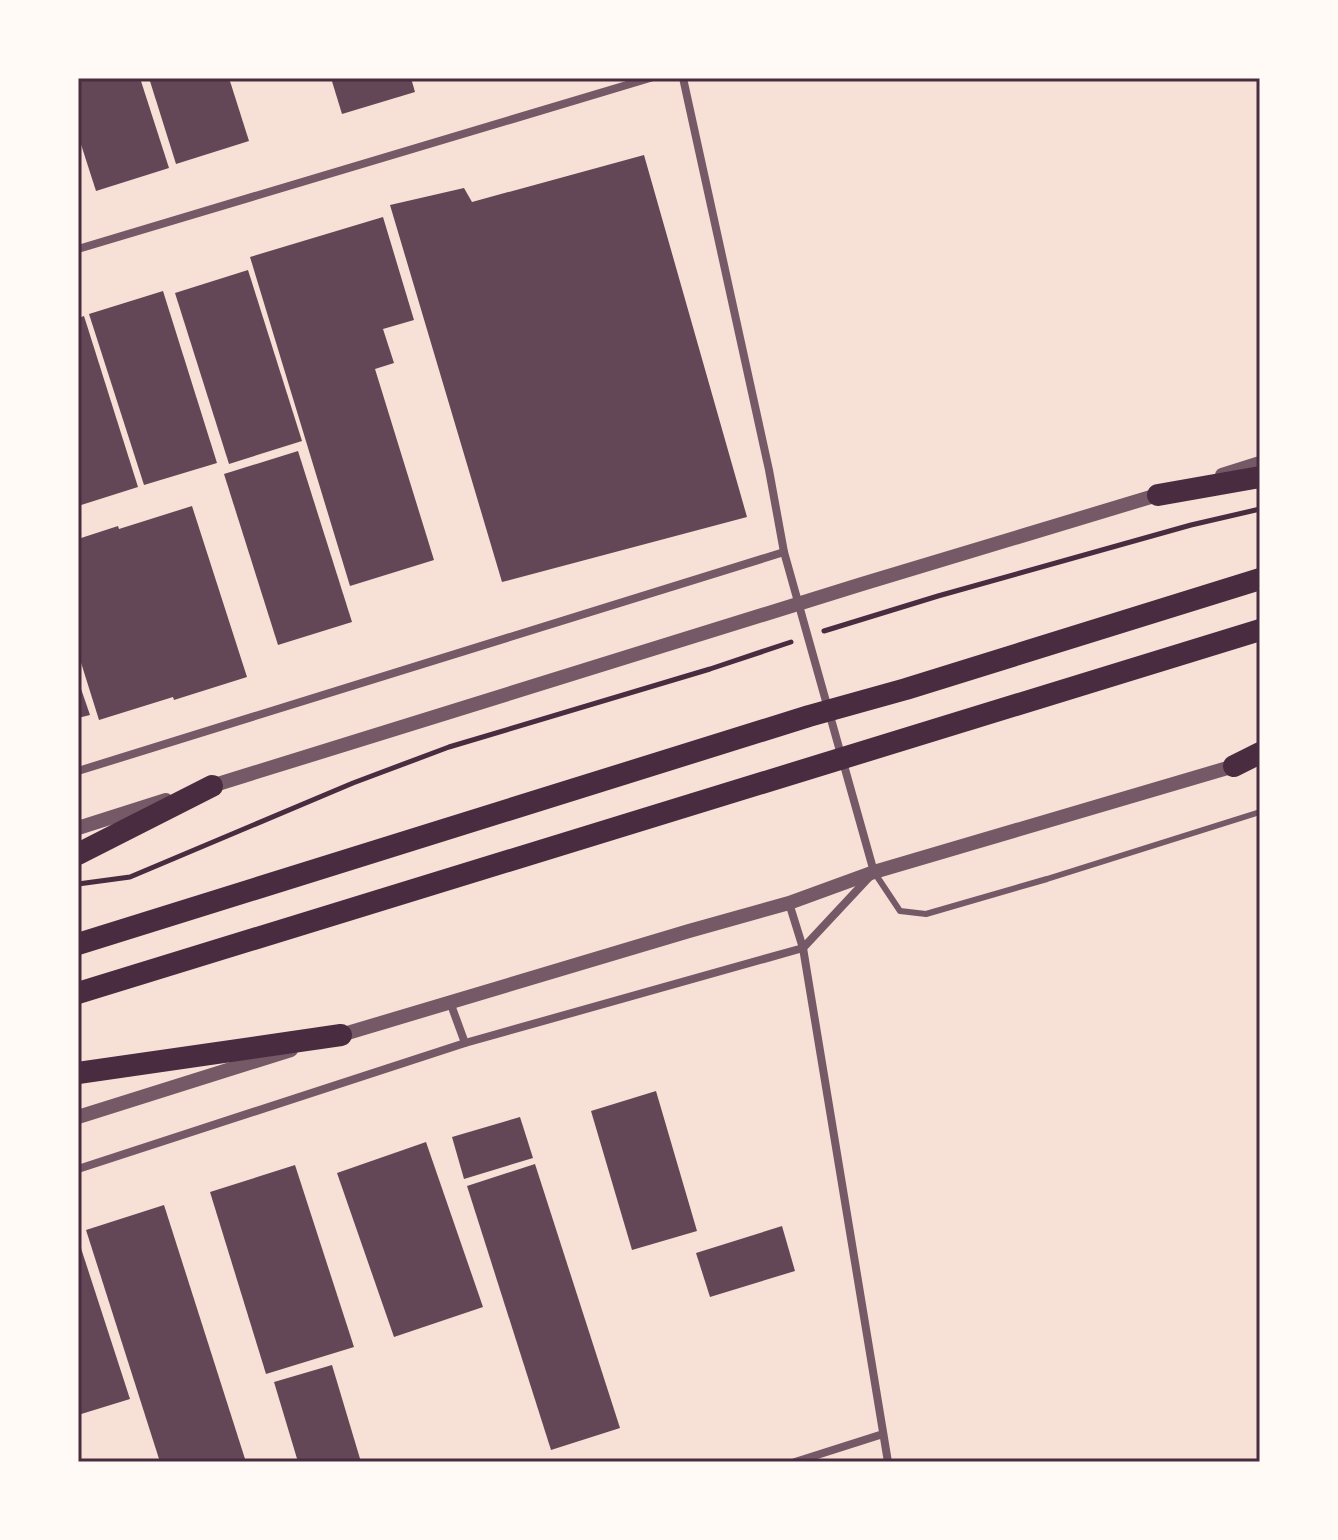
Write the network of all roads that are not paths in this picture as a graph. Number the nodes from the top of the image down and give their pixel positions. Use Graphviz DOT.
graph roads {
  1 [pos="650,78"];
  2 [pos="683,78"];
  3 [pos="78,249"];
  4 [pos="1260,463"];
  5 [pos="1260,477"];
  6 [pos="1158,495"];
  7 [pos="784,552"];
  8 [pos="1260,579"];
  9 [pos="798,604"];
  10 [pos="1260,630"];
  11 [pos="1260,755"];
  12 [pos="1234,766"];
  13 [pos="78,771"];
  14 [pos="212,786"];
  15 [pos="1260,812"];
  16 [pos="78,828"];
  17 [pos="78,854"];
  18 [pos="874,872"];
  19 [pos="789,903"];
  20 [pos="78,944"];
  21 [pos="803,948"];
  22 [pos="78,993"];
  23 [pos="450,1002"];
  24 [pos="341,1035"];
  25 [pos="465,1043"];
  26 [pos="78,1073"];
  27 [pos="78,1117"];
  28 [pos="78,1169"];
  29 [pos="883,1434"];
  30 [pos="795,1462"];
  31 [pos="888,1462"];
  1 -- 3 [label="street"];
  2 -- 7 [label="street"];
  4 -- 6 [label="street"];
  5 -- 6 [label="highway"];
  6 -- 9 [label="street"];
  7 -- 9 [label="street"];
  7 -- 13 [label="street"];
  8 -- 20 [label="highway"];
  9 -- 14 [label="street"];
  9 -- 18 [label="street"];
  10 -- 22 [label="highway"];
  11 -- 12 [label="highway"];
  12 -- 18 [label="street"];
  14 -- 16 [label="street"];
  14 -- 17 [label="highway"];
  15 -- 18 [label="lane"];
  18 -- 19 [label="street"];
  18 -- 21 [label="street"];
  19 -- 21 [label="street"];
  19 -- 23 [label="street"];
  21 -- 25 [label="street"];
  21 -- 29 [label="street"];
  23 -- 24 [label="street"];
  23 -- 25 [label="street"];
  24 -- 26 [label="highway"];
  24 -- 27 [label="street"];
  25 -- 28 [label="street"];
  29 -- 30 [label="street"];
  29 -- 31 [label="street"];
}
